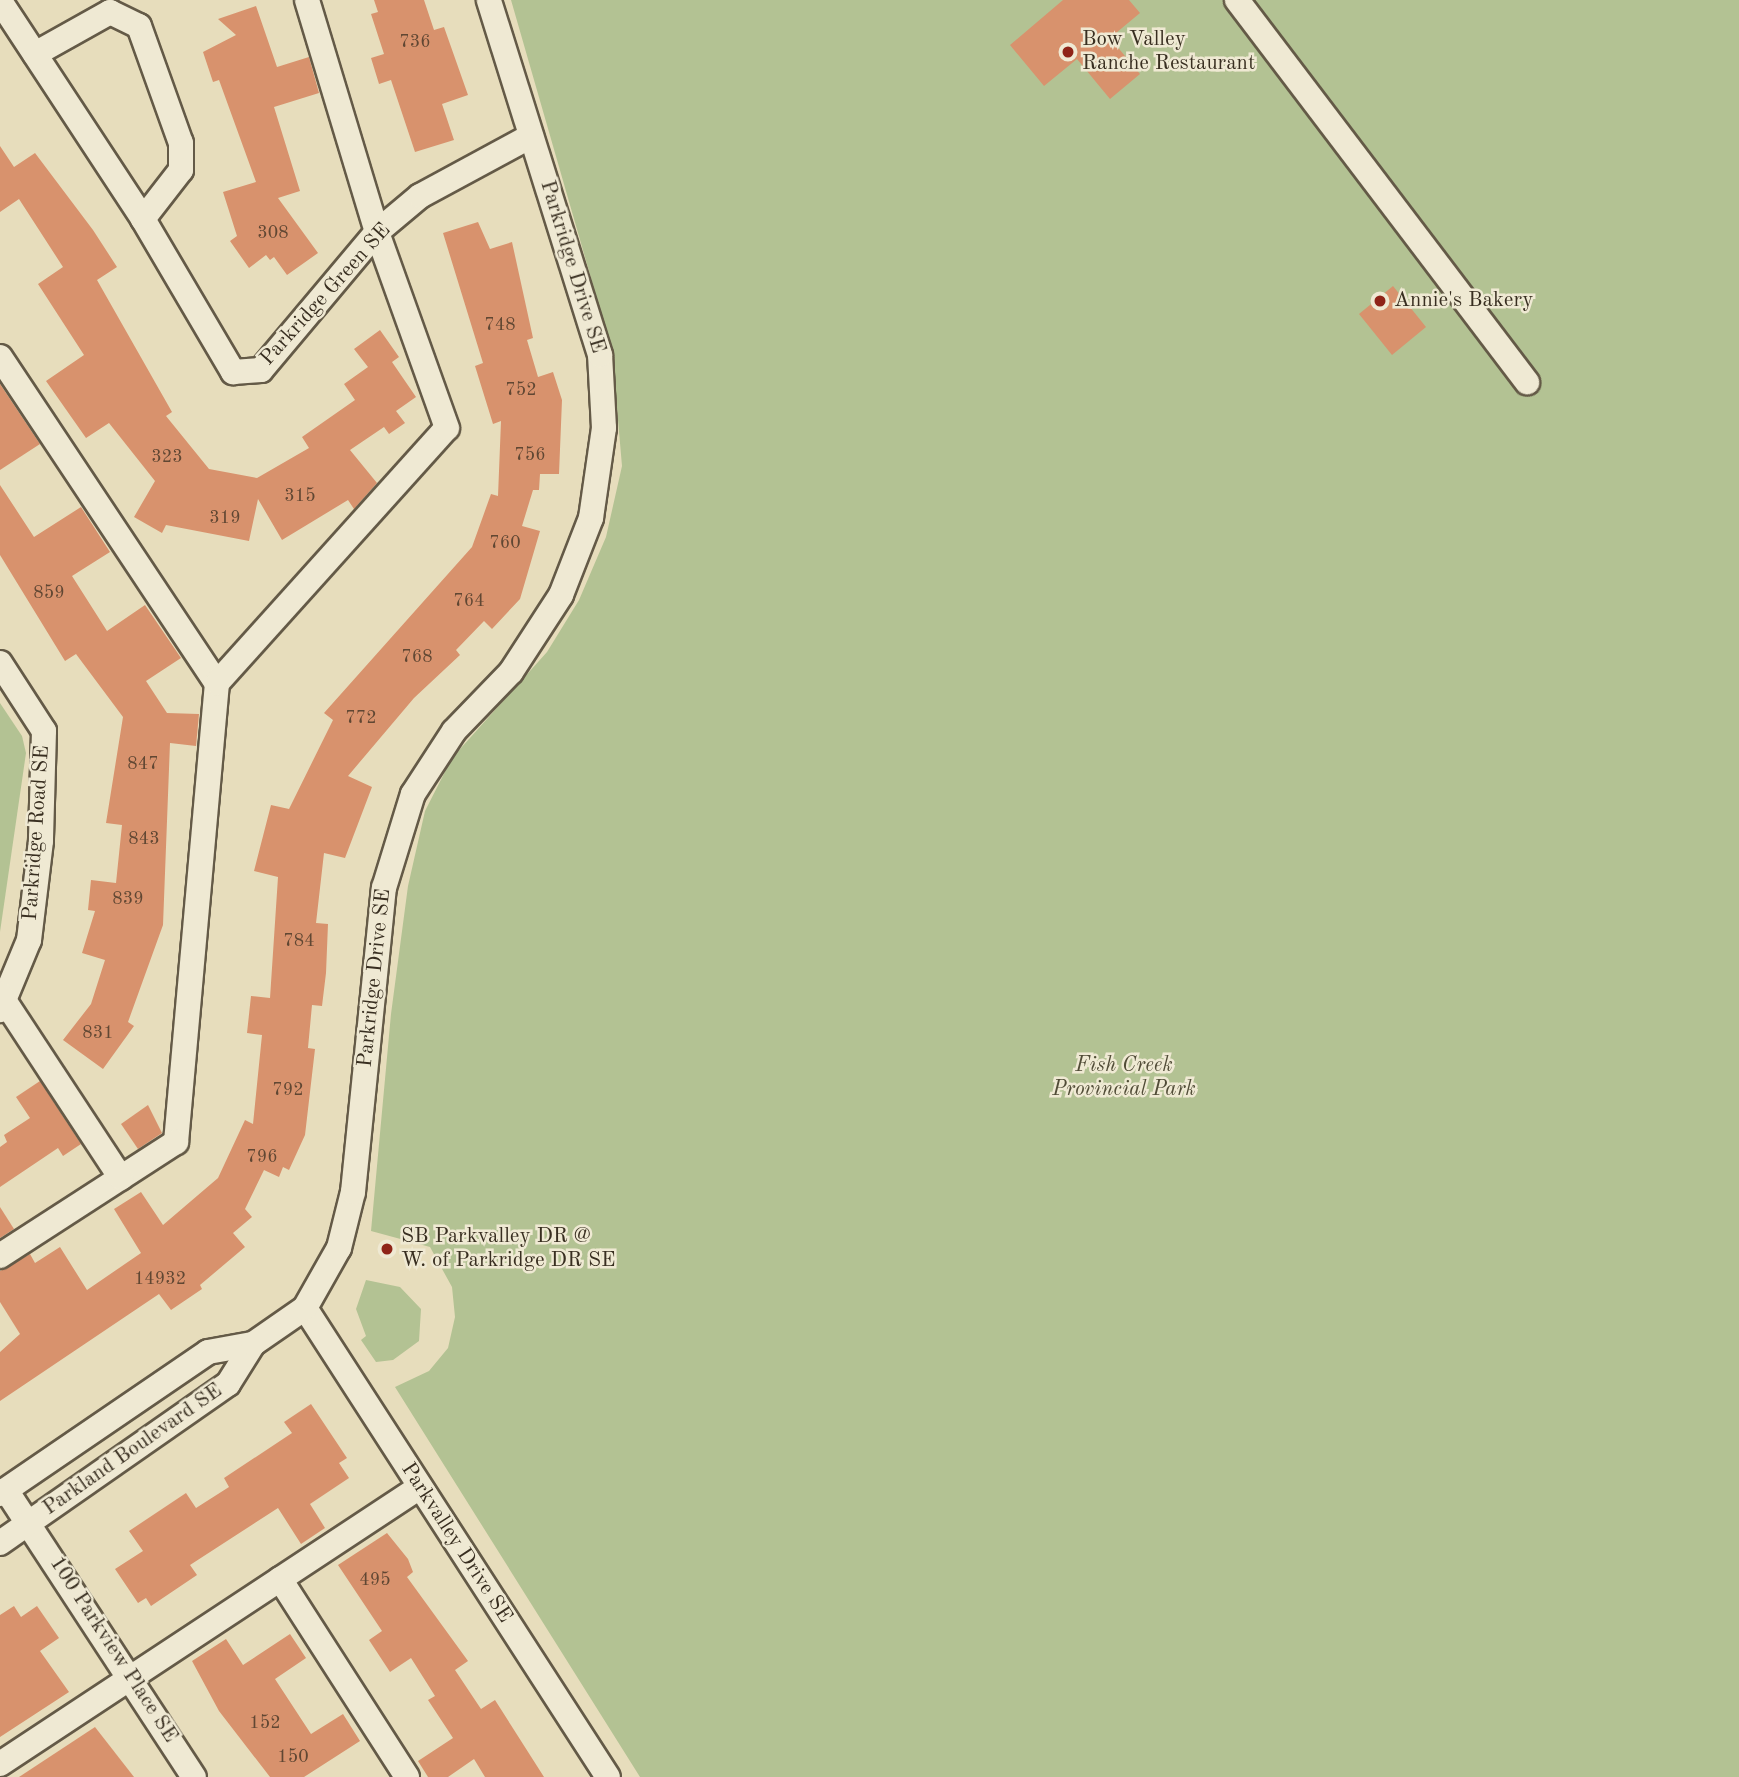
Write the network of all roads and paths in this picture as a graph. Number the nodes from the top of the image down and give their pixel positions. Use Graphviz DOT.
graph roads {
  1 [pos="307,0"];
  2 [pos="489,0"];
  3 [pos="1237,0"];
  4 [pos="0,1"];
  5 [pos="35,54"];
  6 [pos="531,136"];
  7 [pos="143,219"];
  8 [pos="377,232"];
  9 [pos="0,357"];
  10 [pos="1527,382"];
  11 [pos="0,663"];
  12 [pos="217,682"];
  13 [pos="2,1002"];
  14 [pos="121,1178"];
  15 [pos="0,1256"];
  16 [pos="305,1308"];
  17 [pos="253,1344"];
  18 [pos="420,1487"];
  19 [pos="3,1492"];
  20 [pos="29,1524"];
  21 [pos="0,1543"];
  22 [pos="280,1579"];
  23 [pos="132,1678"];
  24 [pos="0,1763"];
  25 [pos="194,1777"];
  26 [pos="407,1777"];
  27 [pos="608,1777"];
  1 -- 8 [label="street"];
  2 -- 6 [label="street, Parkridge Drive SE"];
  3 -- 10 [label="street"];
  4 -- 5 [label="street, Parkridge Green SE"];
  5 -- 7 [label="street, Parkridge Green SE"];
  5 -- 7 [label="street"];
  6 -- 8 [label="street, Parkridge Green SE"];
  6 -- 16 [label="street, Parkridge Drive SE"];
  7 -- 8 [label="street, Parkridge Green SE"];
  8 -- 12 [label="street"];
  9 -- 12 [label="street"];
  11 -- 13 [label="street, Parkridge Road SE"];
  12 -- 14 [label="street"];
  13 -- 14 [label="street"];
  14 -- 15 [label="street"];
  16 -- 17 [label="street, Parkland Boulevard SE"];
  16 -- 18 [label="street, Parkvalley Drive SE"];
  17 -- 19 [label="street, Parkland Boulevard SE"];
  17 -- 20 [label="street, Parkland Boulevard SE"];
  18 -- 22 [label="street"];
  18 -- 27 [label="street, Parkvalley Drive SE"];
  19 -- 20 [label="street, 100 Parkview Place SE"];
  20 -- 21 [label="street, Parkland Boulevard SE"];
  20 -- 23 [label="street, 100 Parkview Place SE"];
  22 -- 23 [label="street"];
  22 -- 26 [label="street"];
  23 -- 24 [label="street"];
  23 -- 25 [label="street, 100 Parkview Place SE"];
}
